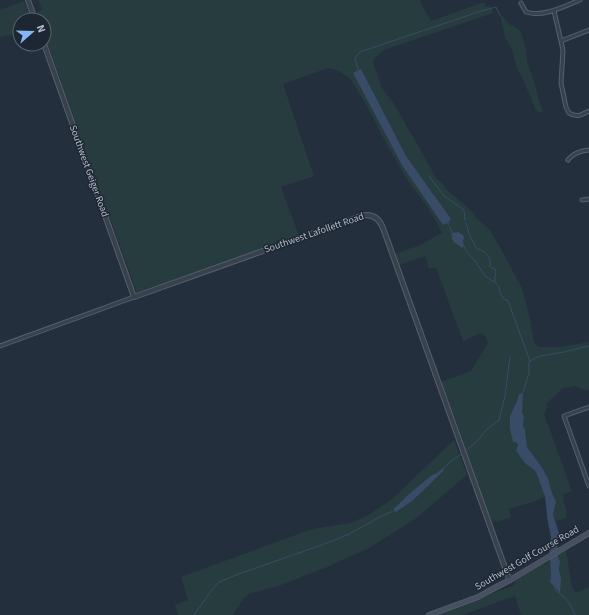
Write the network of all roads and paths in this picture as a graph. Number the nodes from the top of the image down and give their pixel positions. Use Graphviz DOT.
graph roads {
  1 [pos="28,0"];
  2 [pos="580,0"];
  3 [pos="521,3"];
  4 [pos="554,11"];
  5 [pos="32,12"];
  6 [pos="589,30"];
  7 [pos="561,41"];
  8 [pos="47,52"];
  9 [pos="589,111"];
  10 [pos="589,150"];
  11 [pos="568,160"];
  12 [pos="589,199"];
  13 [pos="582,200"];
  14 [pos="134,297"];
  15 [pos="0,346"];
  16 [pos="589,407"];
  17 [pos="589,486"];
  18 [pos="589,533"];
  19 [pos="510,580"];
  20 [pos="429,615"];
  1 -- 5 [label="street"];
  2 -- 4 [label="street"];
  3 -- 4 [label="street"];
  4 -- 7 [label="street"];
  6 -- 7 [label="street"];
  7 -- 9 [label="street"];
  8 -- 14 [label="street, Southwest Geiger Road"];
  10 -- 11 [label="street"];
  12 -- 13 [label="street"];
  14 -- 15 [label="street, Southwest Lafollett Road"];
  14 -- 19 [label="street, Southwest Lafollett Road"];
  16 -- 17 [label="street"];
  18 -- 19 [label="main road, Southwest Golf Course Road"];
  19 -- 20 [label="main road, Southwest Golf Course Road"];
}
